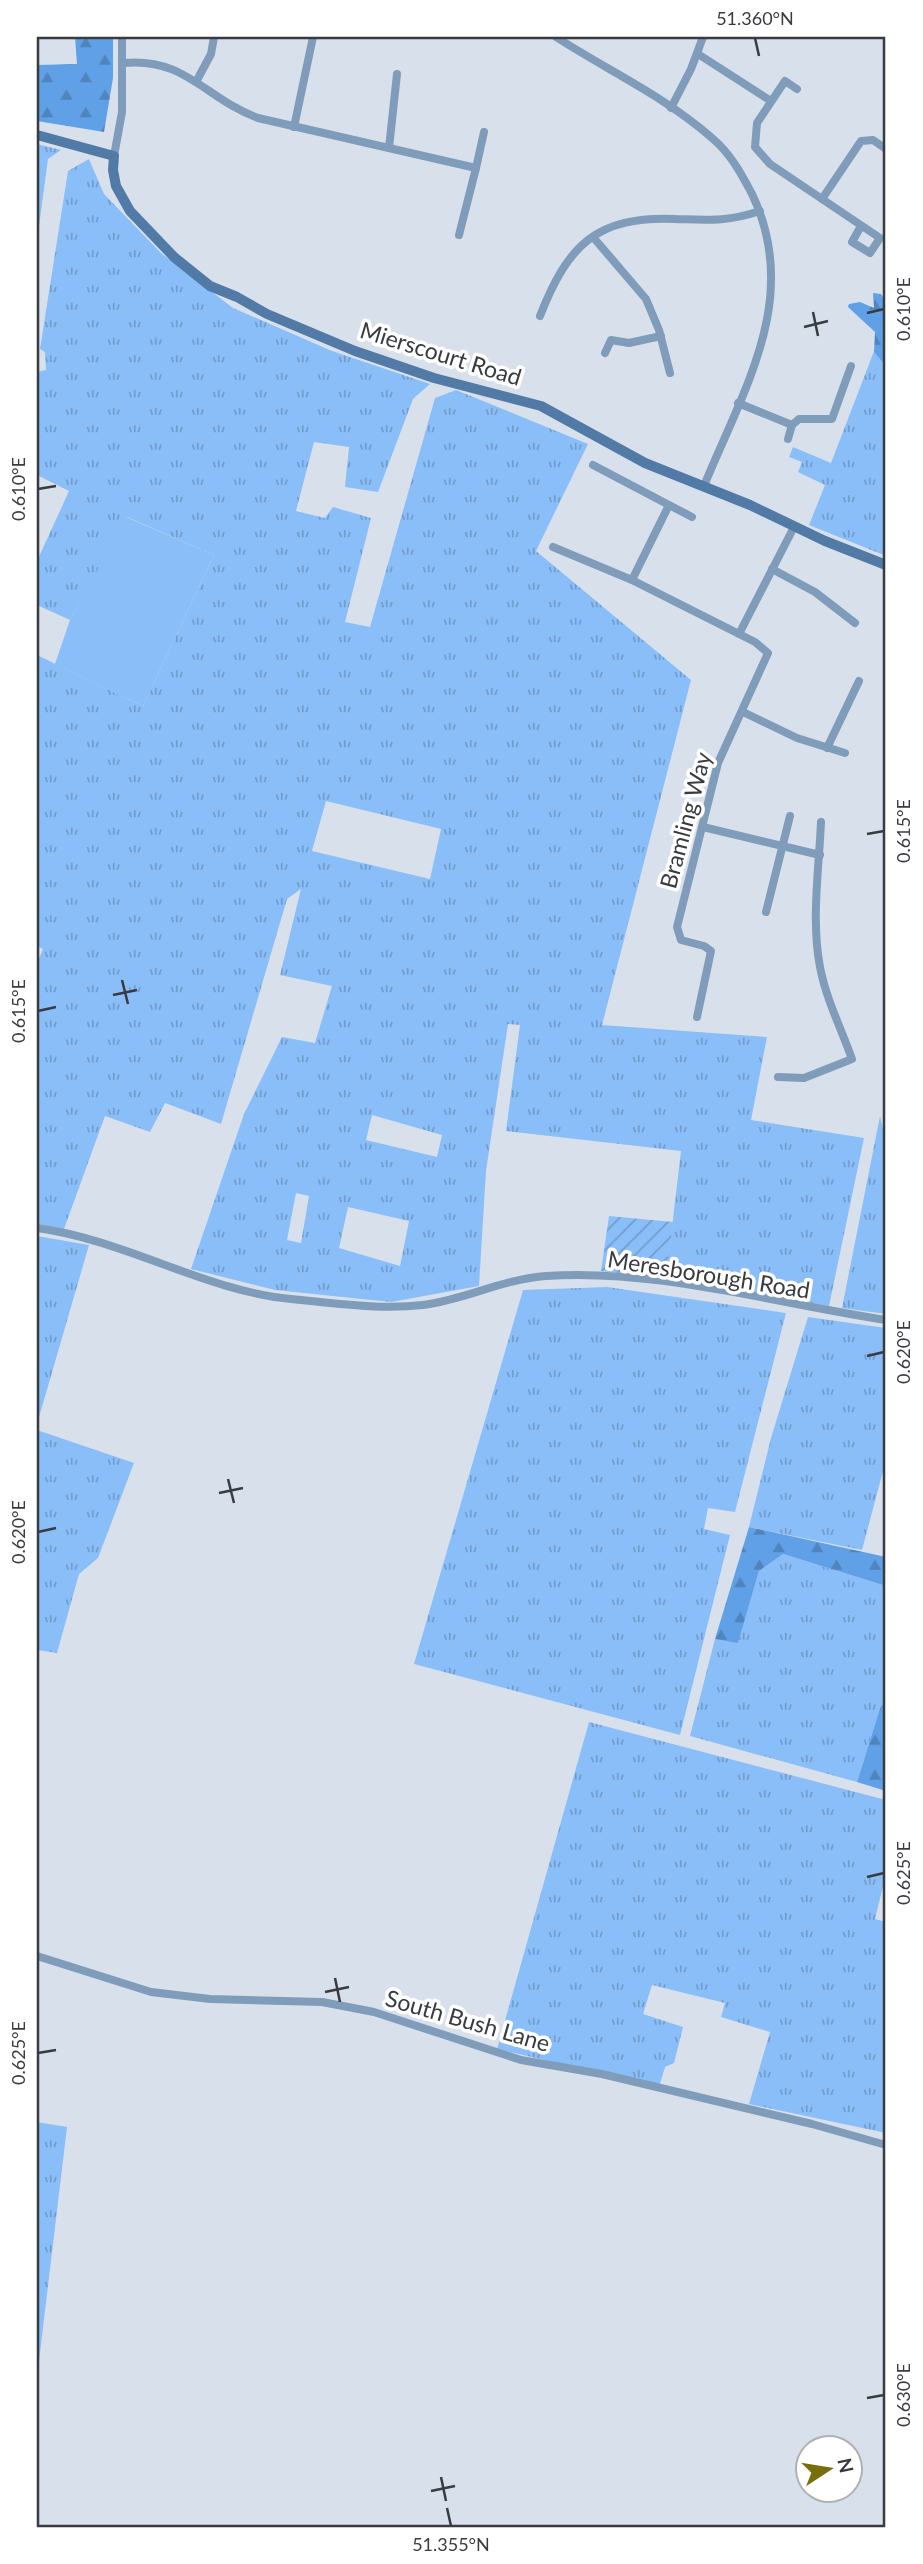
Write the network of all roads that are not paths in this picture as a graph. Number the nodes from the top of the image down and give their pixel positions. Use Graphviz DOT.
graph roads {
  1 [pos="122,37"];
  2 [pos="214,37"];
  3 [pos="313,37"];
  4 [pos="556,37"];
  5 [pos="703,37"];
  6 [pos="698,54"];
  7 [pos="124,63"];
  8 [pos="397,74"];
  9 [pos="196,82"];
  10 [pos="797,89"];
  11 [pos="771,101"];
  12 [pos="671,108"];
  13 [pos="294,127"];
  14 [pos="484,132"];
  15 [pos="37,135"];
  16 [pos="389,148"];
  17 [pos="886,149"];
  18 [pos="114,156"];
  19 [pos="476,168"];
  20 [pos="822,199"];
  21 [pos="760,211"];
  22 [pos="861,226"];
  23 [pos="459,235"];
  24 [pos="593,237"];
  25 [pos="540,316"];
  26 [pos="661,337"];
  27 [pos="605,353"];
  28 [pos="851,366"];
  29 [pos="670,373"];
  30 [pos="738,403"];
  31 [pos="792,425"];
  32 [pos="788,439"];
  33 [pos="593,465"];
  34 [pos="704,486"];
  35 [pos="669,505"];
  36 [pos="692,517"];
  37 [pos="794,527"];
  38 [pos="553,547"];
  39 [pos="886,565"];
  40 [pos="772,569"];
  41 [pos="632,580"];
  42 [pos="855,623"];
  43 [pos="739,634"];
  44 [pos="859,681"];
  45 [pos="743,712"];
  46 [pos="827,748"];
  47 [pos="845,753"];
  48 [pos="790,816"];
  49 [pos="821,822"];
  50 [pos="703,827"];
  51 [pos="782,846"];
  52 [pos="820,855"];
  53 [pos="766,912"];
  54 [pos="697,1017"];
  55 [pos="778,1077"];
  56 [pos="37,1228"];
  57 [pos="886,1320"];
  58 [pos="37,1956"];
  59 [pos="886,2145"];
  1 -- 7 [label="street"];
  2 -- 9 [label="street"];
  3 -- 13 [label="street"];
  4 -- 12 [label="street"];
  5 -- 6 [label="street"];
  6 -- 11 [label="street"];
  6 -- 12 [label="street"];
  7 -- 9 [label="street"];
  7 -- 18 [label="street"];
  8 -- 16 [label="street"];
  9 -- 13 [label="street"];
  10 -- 11 [label="street"];
  11 -- 20 [label="street"];
  12 -- 21 [label="street"];
  13 -- 16 [label="street"];
  14 -- 19 [label="street"];
  15 -- 18 [label="street"];
  16 -- 19 [label="street"];
  17 -- 20 [label="street"];
  18 -- 34 [label="street, Mierscourt Road"];
  19 -- 23 [label="street"];
  20 -- 22 [label="street"];
  21 -- 24 [label="street"];
  21 -- 30 [label="street"];
  24 -- 25 [label="street"];
  24 -- 26 [label="street"];
  26 -- 27 [label="street"];
  26 -- 29 [label="street"];
  28 -- 31 [label="street"];
  30 -- 31 [label="street"];
  30 -- 34 [label="street"];
  31 -- 32 [label="street"];
  33 -- 35 [label="street"];
  34 -- 37 [label="street, Mierscourt Road"];
  35 -- 36 [label="street"];
  35 -- 41 [label="street"];
  37 -- 39 [label="street, Mierscourt Road"];
  37 -- 40 [label="street"];
  38 -- 41 [label="street, Bramling Way"];
  40 -- 42 [label="street"];
  40 -- 43 [label="street"];
  41 -- 43 [label="street, Bramling Way"];
  43 -- 45 [label="street, Bramling Way"];
  44 -- 46 [label="street"];
  45 -- 46 [label="street"];
  45 -- 50 [label="street, Bramling Way"];
  46 -- 47 [label="street"];
  48 -- 51 [label="street"];
  49 -- 52 [label="street"];
  50 -- 51 [label="street"];
  50 -- 54 [label="street, Bramling Way"];
  51 -- 52 [label="street"];
  51 -- 53 [label="street"];
  52 -- 55 [label="street"];
  56 -- 57 [label="street, Meresborough Road"];
  58 -- 59 [label="street, South Bush Lane"];
}
